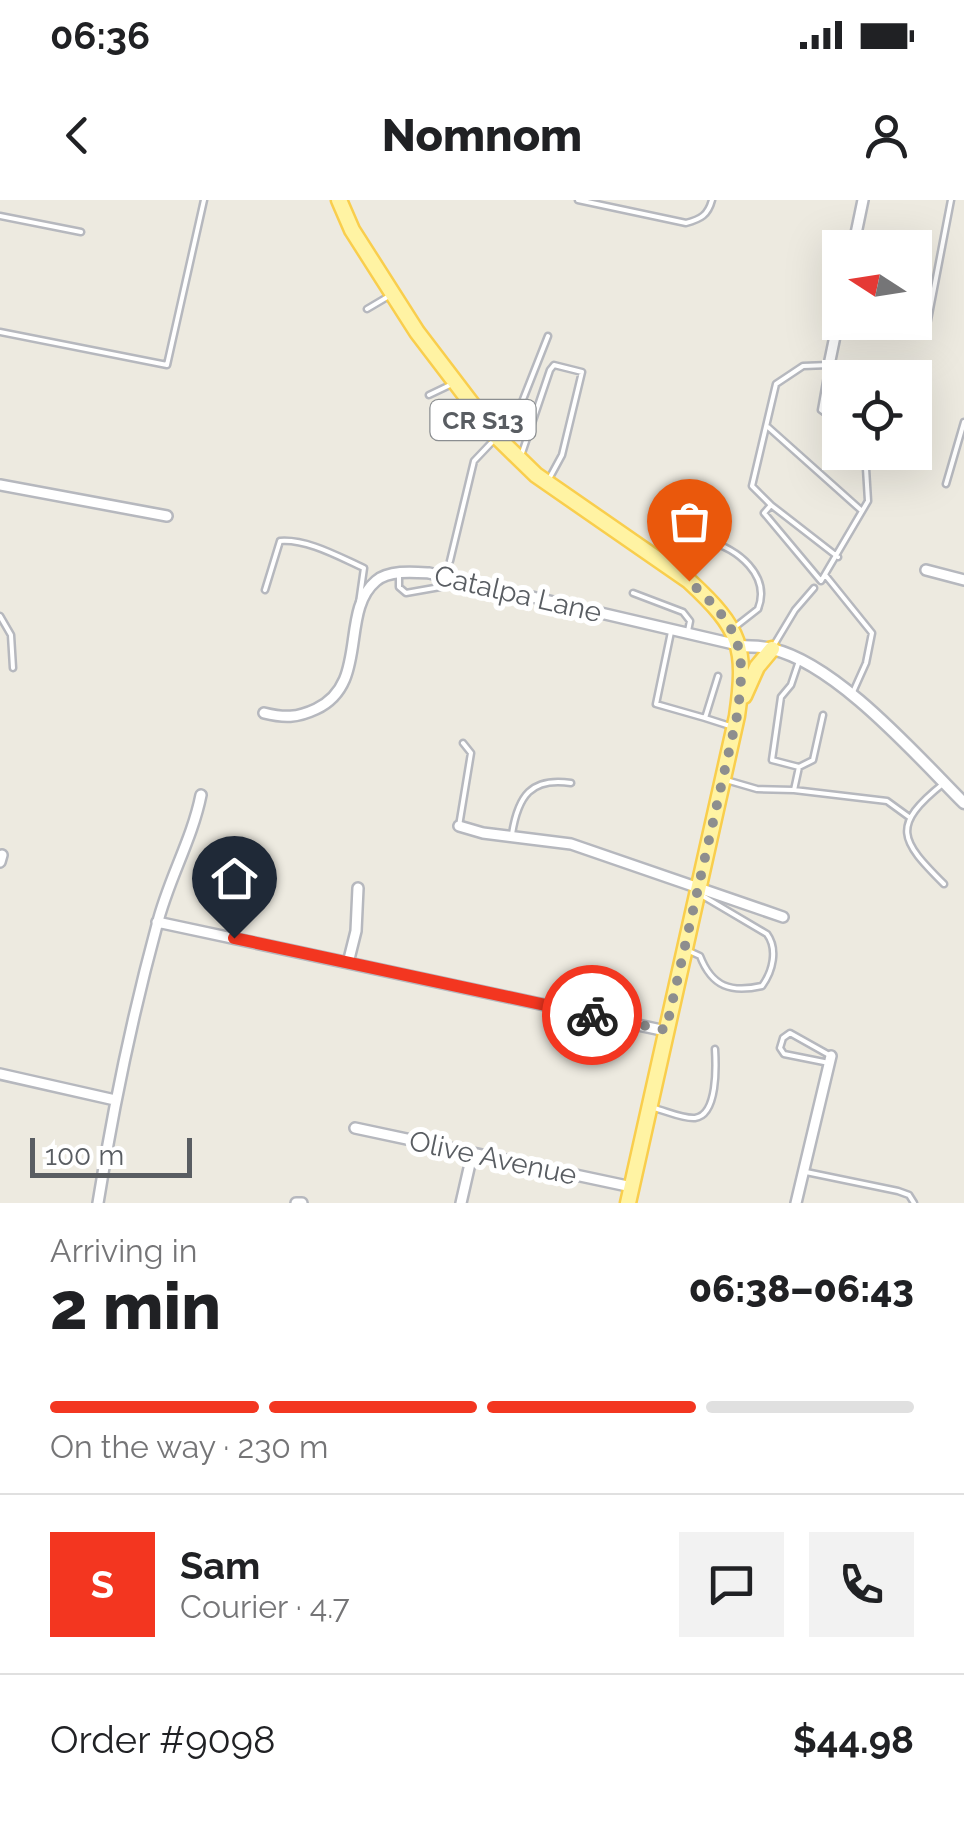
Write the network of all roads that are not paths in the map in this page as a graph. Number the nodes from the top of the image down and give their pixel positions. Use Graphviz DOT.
graph roads {
  1 [pos="204,200"];
  2 [pos="339,200"];
  3 [pos="578,200"];
  4 [pos="712,200"];
  5 [pos="862,200"];
  6 [pos="951,200"];
  7 [pos="0,216"];
  8 [pos="856,230"];
  9 [pos="81,232"];
  10 [pos="392,294"];
  11 [pos="932,299"];
  12 [pos="366,309"];
  13 [pos="0,332"];
  14 [pos="548,336"];
  15 [pos="822,365"];
  16 [pos="454,383"];
  17 [pos="429,395"];
  18 [pos="470,404"];
  19 [pos="964,422"];
  20 [pos="442,426"];
  21 [pos="766,426"];
  22 [pos="501,441"];
  23 [pos="520,459"];
  24 [pos="866,470"];
  25 [pos="547,483"];
  26 [pos="946,484"];
  27 [pos="0,485"];
  28 [pos="771,504"];
  29 [pos="862,511"];
  30 [pos="166,516"];
  31 [pos="838,557"];
  32 [pos="450,561"];
  33 [pos="926,570"];
  34 [pos="400,574"];
  35 [pos="680,574"];
  36 [pos="826,576"];
  37 [pos="964,580"];
  38 [pos="464,581"];
  39 [pos="814,588"];
  40 [pos="266,590"];
  41 [pos="633,593"];
  42 [pos="360,607"];
  43 [pos="0,616"];
  44 [pos="672,628"];
  45 [pos="731,629"];
  46 [pos="688,632"];
  47 [pos="741,646"];
  48 [pos="772,649"];
  49 [pos="800,660"];
  50 [pos="14,668"];
  51 [pos="718,676"];
  52 [pos="851,696"];
  53 [pos="264,714"];
  54 [pos="823,715"];
  55 [pos="706,718"];
  56 [pos="736,722"];
  57 [pos="463,743"];
  58 [pos="799,766"];
  59 [pos="722,778"];
  60 [pos="571,783"];
  61 [pos="944,783"];
  62 [pos="794,790"];
  63 [pos="201,795"];
  64 [pos="964,802"];
  65 [pos="910,818"];
  66 [pos="459,826"];
  67 [pos="512,834"];
  68 [pos="944,884"];
  69 [pos="358,888"];
  70 [pos="697,892"];
  71 [pos="783,917"];
  72 [pos="157,922"];
  73 [pos="684,949"];
  74 [pos="348,963"];
  75 [pos="666,1030"];
  76 [pos="715,1049"];
  77 [pos="830,1059"];
  78 [pos="0,1074"];
  79 [pos="115,1100"];
  80 [pos="649,1107"];
  81 [pos="355,1128"];
  82 [pos="472,1156"];
  83 [pos="804,1171"];
  84 [pos="632,1186"];
  85 [pos="98,1203"];
  86 [pos="461,1203"];
  87 [pos="628,1203"];
  88 [pos="796,1203"];
  89 [pos="914,1203"];
  1 -- 13 [label="lane"];
  2 -- 10 [label="main road, CR S13"];
  3 -- 4 [label="lane"];
  5 -- 8 [label="street"];
  6 -- 11 [label="lane"];
  7 -- 9 [label="lane"];
  10 -- 12 [label="lane"];
  10 -- 16 [label="main road, CR S13"];
  14 -- 22 [label="lane"];
  15 -- 21 [label="lane"];
  16 -- 17 [label="lane"];
  16 -- 18 [label="main road, CR S13"];
  18 -- 20 [label="lane"];
  18 -- 22 [label="main road, CR S13"];
  19 -- 26 [label="lane"];
  21 -- 28 [label="lane"];
  21 -- 29 [label="lane"];
  22 -- 23 [label="main road, CR S13"];
  22 -- 32 [label="lane"];
  23 -- 25 [label="main road, CR S13"];
  23 -- 25 [label="lane"];
  24 -- 29 [label="lane"];
  25 -- 35 [label="main road, CR S13"];
  27 -- 30 [label="street"];
  28 -- 31 [label="lane"];
  28 -- 36 [label="lane"];
  29 -- 31 [label="lane"];
  31 -- 36 [label="lane"];
  33 -- 37 [label="street"];
  34 -- 38 [label="street, Catalpa Lane"];
  34 -- 38 [label="lane"];
  34 -- 42 [label="street, Catalpa Lane"];
  35 -- 45 [label="main road, CR S13"];
  35 -- 45 [label="lane"];
  36 -- 52 [label="lane"];
  38 -- 44 [label="street, Catalpa Lane"];
  39 -- 48 [label="lane"];
  40 -- 42 [label="lane"];
  41 -- 46 [label="lane"];
  42 -- 53 [label="street"];
  43 -- 50 [label="lane"];
  44 -- 46 [label="street, Catalpa Lane"];
  44 -- 55 [label="lane"];
  45 -- 47 [label="main road, CR S13"];
  46 -- 47 [label="street, Catalpa Lane"];
  47 -- 48 [label="street"];
  47 -- 56 [label="main road"];
  48 -- 49 [label="street"];
  48 -- 56 [label="main road"];
  49 -- 52 [label="street"];
  49 -- 58 [label="lane"];
  51 -- 55 [label="lane"];
  52 -- 61 [label="street"];
  54 -- 58 [label="lane"];
  55 -- 56 [label="lane"];
  56 -- 59 [label="main road"];
  57 -- 66 [label="lane"];
  58 -- 62 [label="lane"];
  59 -- 62 [label="lane"];
  59 -- 70 [label="main road"];
  60 -- 67 [label="lane"];
  61 -- 64 [label="street"];
  61 -- 65 [label="lane"];
  62 -- 65 [label="lane"];
  63 -- 72 [label="street"];
  65 -- 68 [label="lane"];
  66 -- 67 [label="street"];
  67 -- 70 [label="street"];
  69 -- 74 [label="street"];
  70 -- 71 [label="street"];
  70 -- 73 [label="main road"];
  70 -- 73 [label="lane"];
  72 -- 74 [label="street"];
  72 -- 79 [label="street"];
  73 -- 75 [label="main road"];
  74 -- 75 [label="street"];
  75 -- 80 [label="main road"];
  76 -- 80 [label="lane"];
  77 -- 77 [label="lane"];
  77 -- 83 [label="street"];
  78 -- 79 [label="street"];
  79 -- 85 [label="street"];
  80 -- 84 [label="main road"];
  81 -- 82 [label="street, Olive Avenue"];
  82 -- 84 [label="street, Olive Avenue"];
  82 -- 86 [label="street"];
  83 -- 88 [label="street"];
  83 -- 89 [label="lane"];
  84 -- 87 [label="main road"];
}
